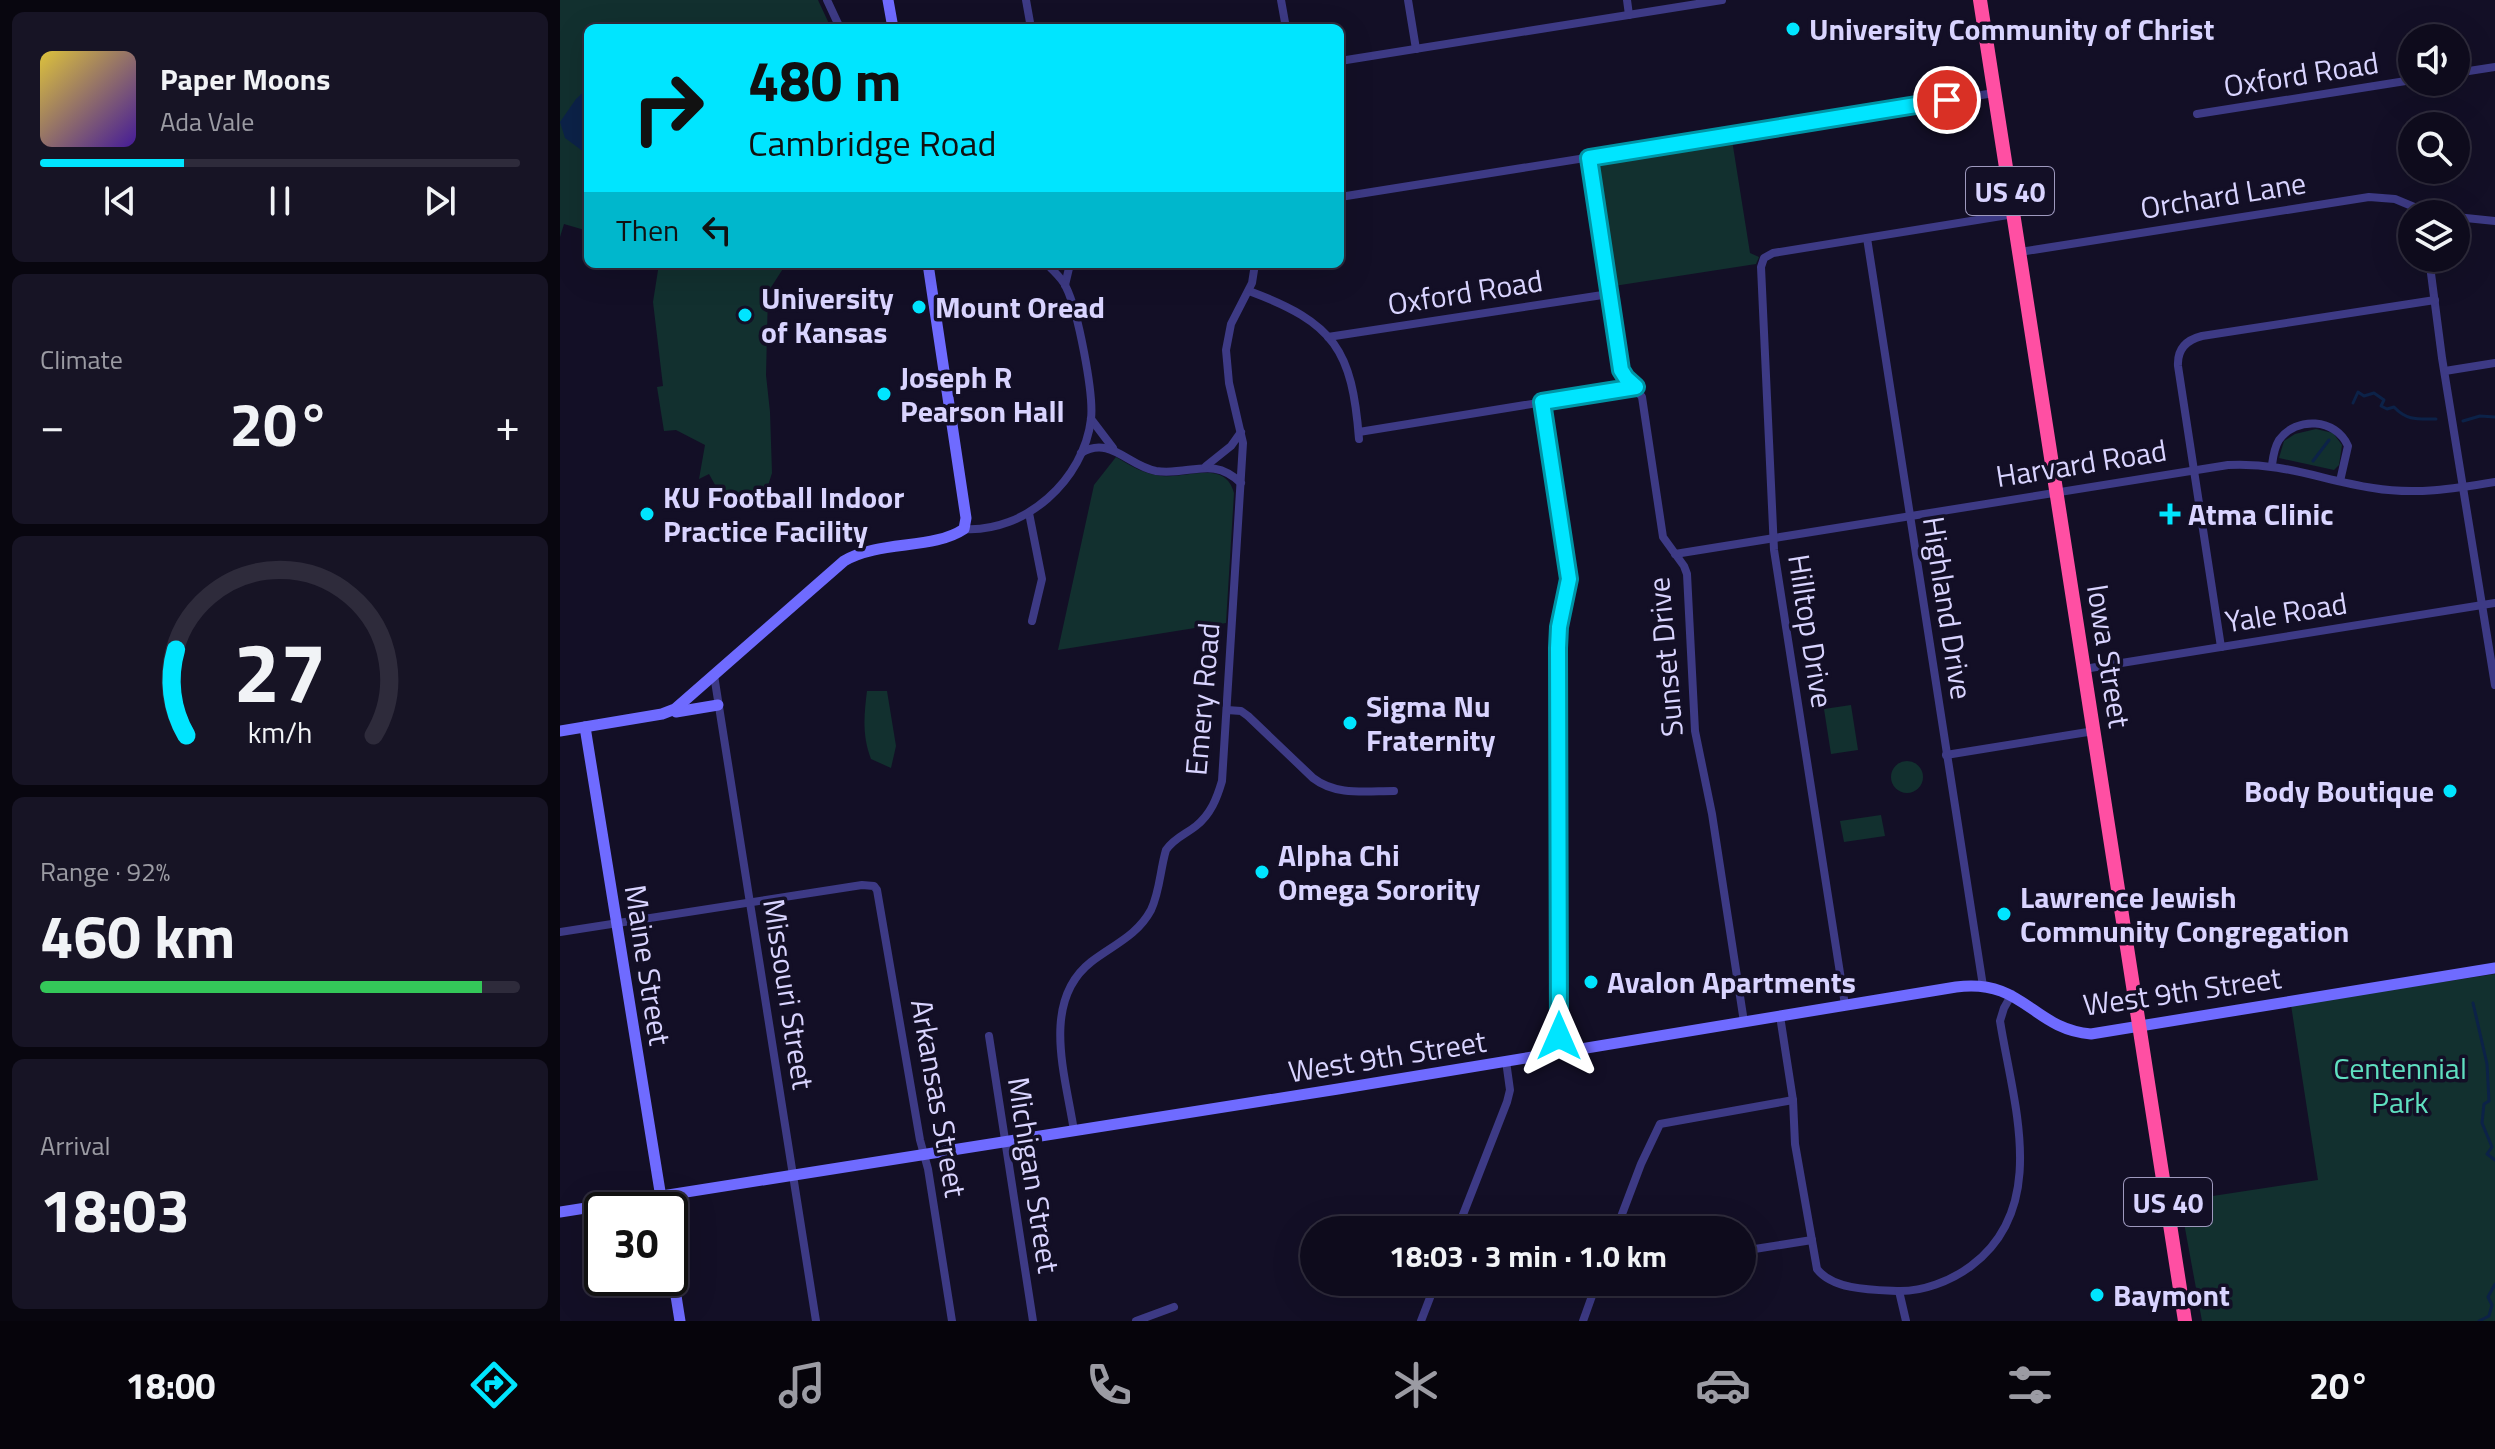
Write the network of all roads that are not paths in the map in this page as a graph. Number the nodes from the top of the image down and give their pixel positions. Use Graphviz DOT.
graph roads {
  1 [pos="827,0"];
  2 [pos="888,0"];
  3 [pos="1026,0"];
  4 [pos="1281,0"];
  5 [pos="1408,0"];
  6 [pos="1627,0"];
  7 [pos="1722,0"];
  8 [pos="1980,0"];
  9 [pos="1629,15"];
  10 [pos="838,24"];
  11 [pos="892,24"];
  12 [pos="1030,24"];
  13 [pos="1285,24"];
  14 [pos="1416,49"];
  15 [pos="1344,60"];
  16 [pos="2495,67"];
  17 [pos="2470,71"];
  18 [pos="2398,82"];
  19 [pos="1994,93"];
  20 [pos="2197,114"];
  21 [pos="1589,158"];
  22 [pos="1344,196"];
  23 [pos="2398,200"];
  24 [pos="2014,214"];
  25 [pos="2470,218"];
  26 [pos="2495,221"];
  27 [pos="1867,238"];
  28 [pos="2020,252"];
  29 [pos="929,268"];
  30 [pos="1050,268"];
  31 [pos="1069,268"];
  32 [pos="1254,268"];
  33 [pos="2431,272"];
  34 [pos="1065,285"];
  35 [pos="1249,291"];
  36 [pos="1609,294"];
  37 [pos="2435,300"];
  38 [pos="1328,337"];
  39 [pos="2495,363"];
  40 [pos="2445,371"];
  41 [pos="1636,387"];
  42 [pos="1542,402"];
  43 [pos="1091,419"];
  44 [pos="1241,432"];
  45 [pos="1114,449"];
  46 [pos="1080,454"];
  47 [pos="2272,465"];
  48 [pos="1206,466"];
  49 [pos="2194,469"];
  50 [pos="2340,481"];
  51 [pos="2495,482"];
  52 [pos="1241,483"];
  53 [pos="2464,487"];
  54 [pos="2056,491"];
  55 [pos="1029,513"];
  56 [pos="1909,514"];
  57 [pos="964,529"];
  58 [pos="1773,537"];
  59 [pos="1675,554"];
  60 [pos="2495,603"];
  61 [pos="2483,605"];
  62 [pos="1032,621"];
  63 [pos="2221,647"];
  64 [pos="2084,669"];
  65 [pos="714,675"];
  66 [pos="2495,685"];
  67 [pos="718,705"];
  68 [pos="1227,710"];
  69 [pos="662,714"];
  70 [pos="585,727"];
  71 [pos="560,731"];
  72 [pos="2094,731"];
  73 [pos="1946,755"];
  74 [pos="1394,791"];
  75 [pos="750,903"];
  76 [pos="617,923"];
  77 [pos="560,932"];
  78 [pos="2495,968"];
  79 [pos="1983,986"];
  80 [pos="2012,994"];
  81 [pos="1845,1005"];
  82 [pos="1780,1016"];
  83 [pos="1744,1022"];
  84 [pos="2141,1026"];
  85 [pos="989,1036"];
  86 [pos="1560,1053"];
  87 [pos="1506,1061"];
  88 [pos="1793,1100"];
  89 [pos="1074,1131"];
  90 [pos="1005,1142"];
  91 [pos="924,1155"];
  92 [pos="794,1175"];
  93 [pos="660,1192"];
  94 [pos="686,1192"];
  95 [pos="584,1208"];
  96 [pos="560,1212"];
  97 [pos="1462,1216"];
  98 [pos="1621,1216"];
  99 [pos="1812,1240"];
  100 [pos="1756,1249"];
  101 [pos="1899,1291"];
  102 [pos="676,1296"];
  103 [pos="1431,1296"];
  104 [pos="1592,1296"];
  105 [pos="1174,1307"];
  106 [pos="680,1321"];
  107 [pos="816,1321"];
  108 [pos="952,1321"];
  109 [pos="1033,1321"];
  110 [pos="1136,1321"];
  111 [pos="1421,1321"];
  112 [pos="1583,1321"];
  113 [pos="1906,1321"];
  114 [pos="2185,1321"];
  1 -- 10 [label="street"];
  2 -- 11 [label="street"];
  3 -- 12 [label="street"];
  4 -- 13 [label="street"];
  5 -- 14 [label="street"];
  6 -- 9 [label="street"];
  7 -- 9 [label="street"];
  8 -- 19 [label="highway, Iowa Street / US 40"];
  9 -- 14 [label="street"];
  14 -- 15 [label="street"];
  16 -- 17 [label="street"];
  18 -- 20 [label="street, Oxford Road"];
  19 -- 21 [label="street"];
  19 -- 24 [label="highway, Iowa Street / US 40"];
  21 -- 22 [label="street"];
  21 -- 36 [label="street, Sunset Drive"];
  23 -- 28 [label="street, Orchard Lane"];
  24 -- 27 [label="street"];
  24 -- 28 [label="highway, Iowa Street / US 40"];
  25 -- 26 [label="street"];
  27 -- 56 [label="street, Highland Drive"];
  27 -- 58 [label="street, Hilltop Drive"];
  28 -- 54 [label="highway, Iowa Street / US 40"];
  29 -- 57 [label="street"];
  30 -- 34 [label="street"];
  31 -- 34 [label="street"];
  32 -- 35 [label="street, Emery Road"];
  33 -- 37 [label="street"];
  34 -- 43 [label="street"];
  35 -- 38 [label="street"];
  35 -- 44 [label="street, Emery Road"];
  36 -- 38 [label="street, Oxford Road"];
  36 -- 41 [label="street, Sunset Drive"];
  37 -- 40 [label="street"];
  37 -- 49 [label="street"];
  38 -- 42 [label="street"];
  39 -- 40 [label="street"];
  40 -- 53 [label="street"];
  41 -- 42 [label="street"];
  41 -- 59 [label="street, Sunset Drive"];
  42 -- 86 [label="street"];
  43 -- 45 [label="street"];
  43 -- 46 [label="street"];
  44 -- 48 [label="street"];
  44 -- 52 [label="street, Emery Road"];
  45 -- 46 [label="street"];
  45 -- 48 [label="street"];
  46 -- 55 [label="street"];
  47 -- 49 [label="street, Harvard Road"];
  47 -- 50 [label="street, Harvard Road"];
  47 -- 50 [label="street"];
  48 -- 52 [label="street"];
  49 -- 54 [label="street, Harvard Road"];
  49 -- 63 [label="street"];
  50 -- 53 [label="street, Harvard Road"];
  51 -- 53 [label="street, Harvard Road"];
  52 -- 68 [label="street, Emery Road"];
  53 -- 61 [label="street"];
  54 -- 56 [label="street, Harvard Road"];
  54 -- 64 [label="highway, Iowa Street / US 40"];
  55 -- 57 [label="street"];
  55 -- 62 [label="street"];
  56 -- 58 [label="street, Harvard Road"];
  56 -- 73 [label="street, Highland Drive"];
  57 -- 65 [label="street"];
  58 -- 59 [label="street, Harvard Road"];
  58 -- 81 [label="street, Hilltop Drive"];
  59 -- 83 [label="street, Sunset Drive"];
  60 -- 61 [label="street, Yale Road"];
  61 -- 63 [label="street, Yale Road"];
  61 -- 66 [label="street"];
  63 -- 64 [label="street, Yale Road"];
  64 -- 72 [label="highway, Iowa Street / US 40"];
  65 -- 67 [label="street, Missouri Street"];
  65 -- 69 [label="street"];
  67 -- 69 [label="street"];
  67 -- 75 [label="street, Missouri Street"];
  68 -- 74 [label="street"];
  68 -- 89 [label="street, Emery Road"];
  69 -- 70 [label="street"];
  70 -- 71 [label="street"];
  70 -- 76 [label="street, Maine Street"];
  72 -- 73 [label="street"];
  72 -- 84 [label="highway, Iowa Street / US 40"];
  73 -- 79 [label="street, Highland Drive"];
  75 -- 76 [label="street"];
  75 -- 91 [label="street, Arkansas Street"];
  75 -- 92 [label="street, Missouri Street"];
  76 -- 77 [label="street"];
  76 -- 93 [label="street, Maine Street"];
  78 -- 84 [label="street, West 9th Street"];
  79 -- 80 [label="street, West 9th Street"];
  79 -- 81 [label="street, West 9th Street"];
  80 -- 84 [label="street, West 9th Street"];
  80 -- 101 [label="street"];
  81 -- 82 [label="street, West 9th Street"];
  82 -- 83 [label="street, West 9th Street"];
  82 -- 88 [label="street"];
  83 -- 86 [label="street, West 9th Street"];
  84 -- 114 [label="highway, Iowa Street / US 40"];
  85 -- 90 [label="street, Michigan Street"];
  86 -- 87 [label="street, West 9th Street"];
  87 -- 89 [label="street, West 9th Street"];
  87 -- 97 [label="street"];
  88 -- 98 [label="street"];
  88 -- 99 [label="street"];
  89 -- 90 [label="street, West 9th Street"];
  90 -- 91 [label="street, West 9th Street"];
  90 -- 109 [label="street, Michigan Street"];
  91 -- 92 [label="street, West 9th Street"];
  91 -- 108 [label="street, Arkansas Street"];
  92 -- 94 [label="street, West 9th Street"];
  92 -- 107 [label="street, Missouri Street"];
  95 -- 96 [label="street, West 9th Street"];
  99 -- 100 [label="street"];
  99 -- 101 [label="street"];
  101 -- 113 [label="street"];
  102 -- 106 [label="street"];
  103 -- 111 [label="street"];
  104 -- 112 [label="street"];
  105 -- 110 [label="street"];
}
